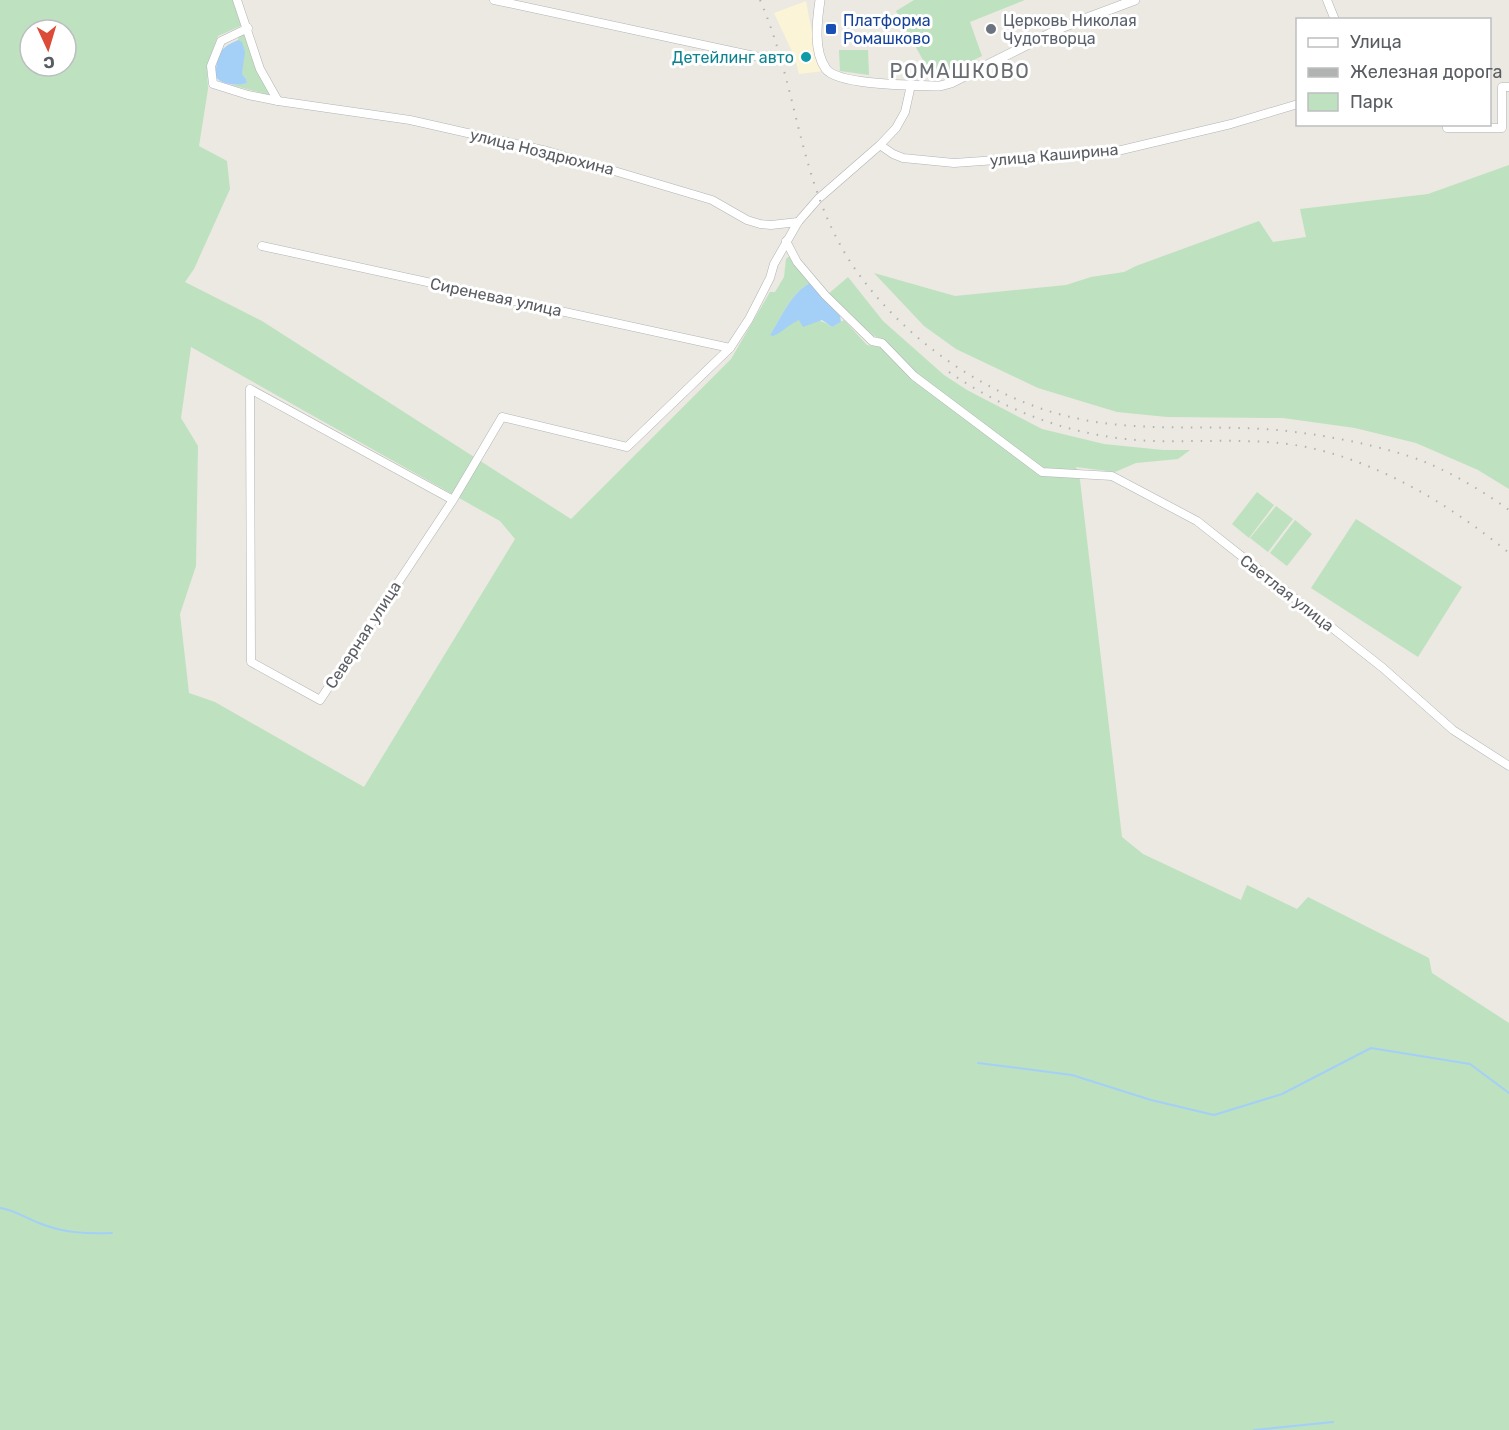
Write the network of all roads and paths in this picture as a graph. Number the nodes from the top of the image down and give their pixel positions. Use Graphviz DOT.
graph roads {
  1 [pos="237,0"];
  2 [pos="494,0"];
  3 [pos="820,0"];
  4 [pos="1135,0"];
  5 [pos="1327,0"];
  6 [pos="1334,18"];
  7 [pos="248,28"];
  8 [pos="759,57"];
  9 [pos="911,85"];
  10 [pos="1509,87"];
  11 [pos="278,101"];
  12 [pos="1296,105"];
  13 [pos="1448,126"];
  14 [pos="880,145"];
  15 [pos="798,222"];
  16 [pos="786,241"];
  17 [pos="262,246"];
  18 [pos="730,348"];
  19 [pos="453,500"];
  20 [pos="1509,766"];
  1 -- 7 [label="street"];
  2 -- 8 [label="street"];
  3 -- 9 [label="street"];
  4 -- 9 [label="street"];
  5 -- 6 [label="street"];
  7 -- 11 [label="street"];
  7 -- 11 [label="street, улица Ноздрюхина"];
  9 -- 14 [label="street"];
  10 -- 13 [label="street"];
  11 -- 15 [label="street, улица Ноздрюхина"];
  12 -- 14 [label="street, улица Каширина"];
  14 -- 15 [label="street"];
  15 -- 16 [label="street"];
  16 -- 18 [label="street"];
  16 -- 20 [label="street, Светлая улица"];
  17 -- 18 [label="street, Сиреневая улица"];
  18 -- 19 [label="street"];
  19 -- 19 [label="street, Северная улица"];
}
